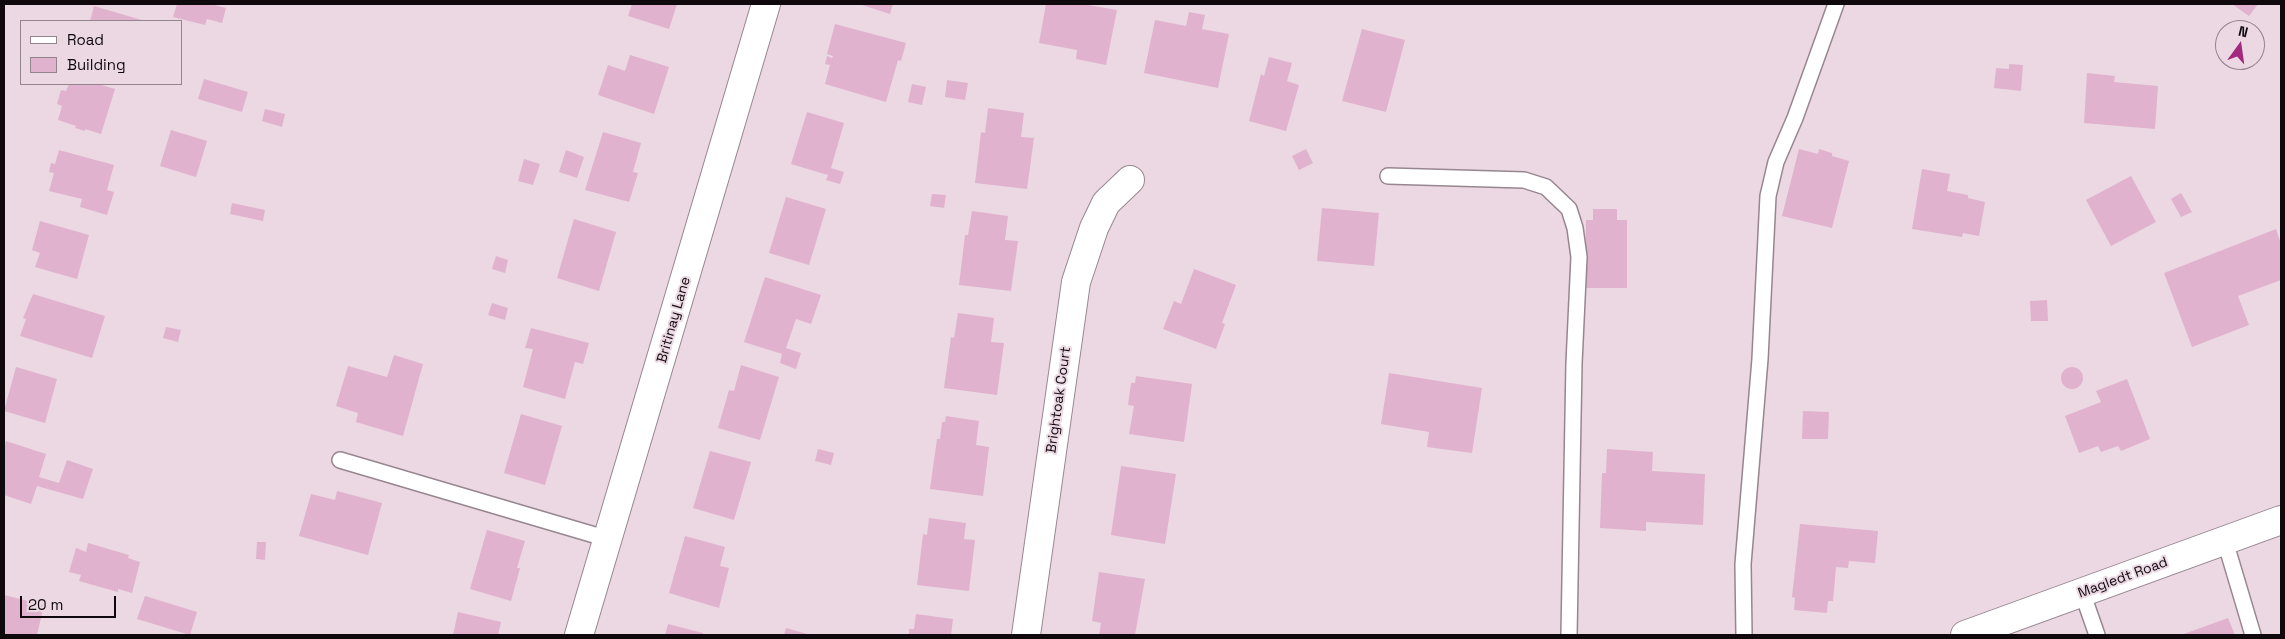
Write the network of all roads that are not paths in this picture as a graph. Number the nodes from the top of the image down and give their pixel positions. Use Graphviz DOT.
graph roads {
  1 [pos="766,4"];
  2 [pos="1836,4"];
  3 [pos="1388,176"];
  4 [pos="1130,180"];
  5 [pos="340,460"];
  6 [pos="2281,520"];
  7 [pos="608,539"];
  8 [pos="2225,541"];
  9 [pos="2082,592"];
  10 [pos="1978,633"];
  11 [pos="580,635"];
  12 [pos="1026,635"];
  13 [pos="1569,635"];
  14 [pos="1744,635"];
  15 [pos="2097,635"];
  16 [pos="2253,635"];
  1 -- 7 [label="street, Britinay Lane"];
  2 -- 14 [label="lane"];
  3 -- 13 [label="lane"];
  4 -- 12 [label="street, Brightoak Court"];
  5 -- 7 [label="lane"];
  6 -- 8 [label="street, Magledt Road"];
  7 -- 11 [label="street, Britinay Lane"];
  8 -- 9 [label="street, Magledt Road"];
  8 -- 16 [label="lane"];
  9 -- 10 [label="street, Magledt Road"];
  9 -- 15 [label="lane"];
}
